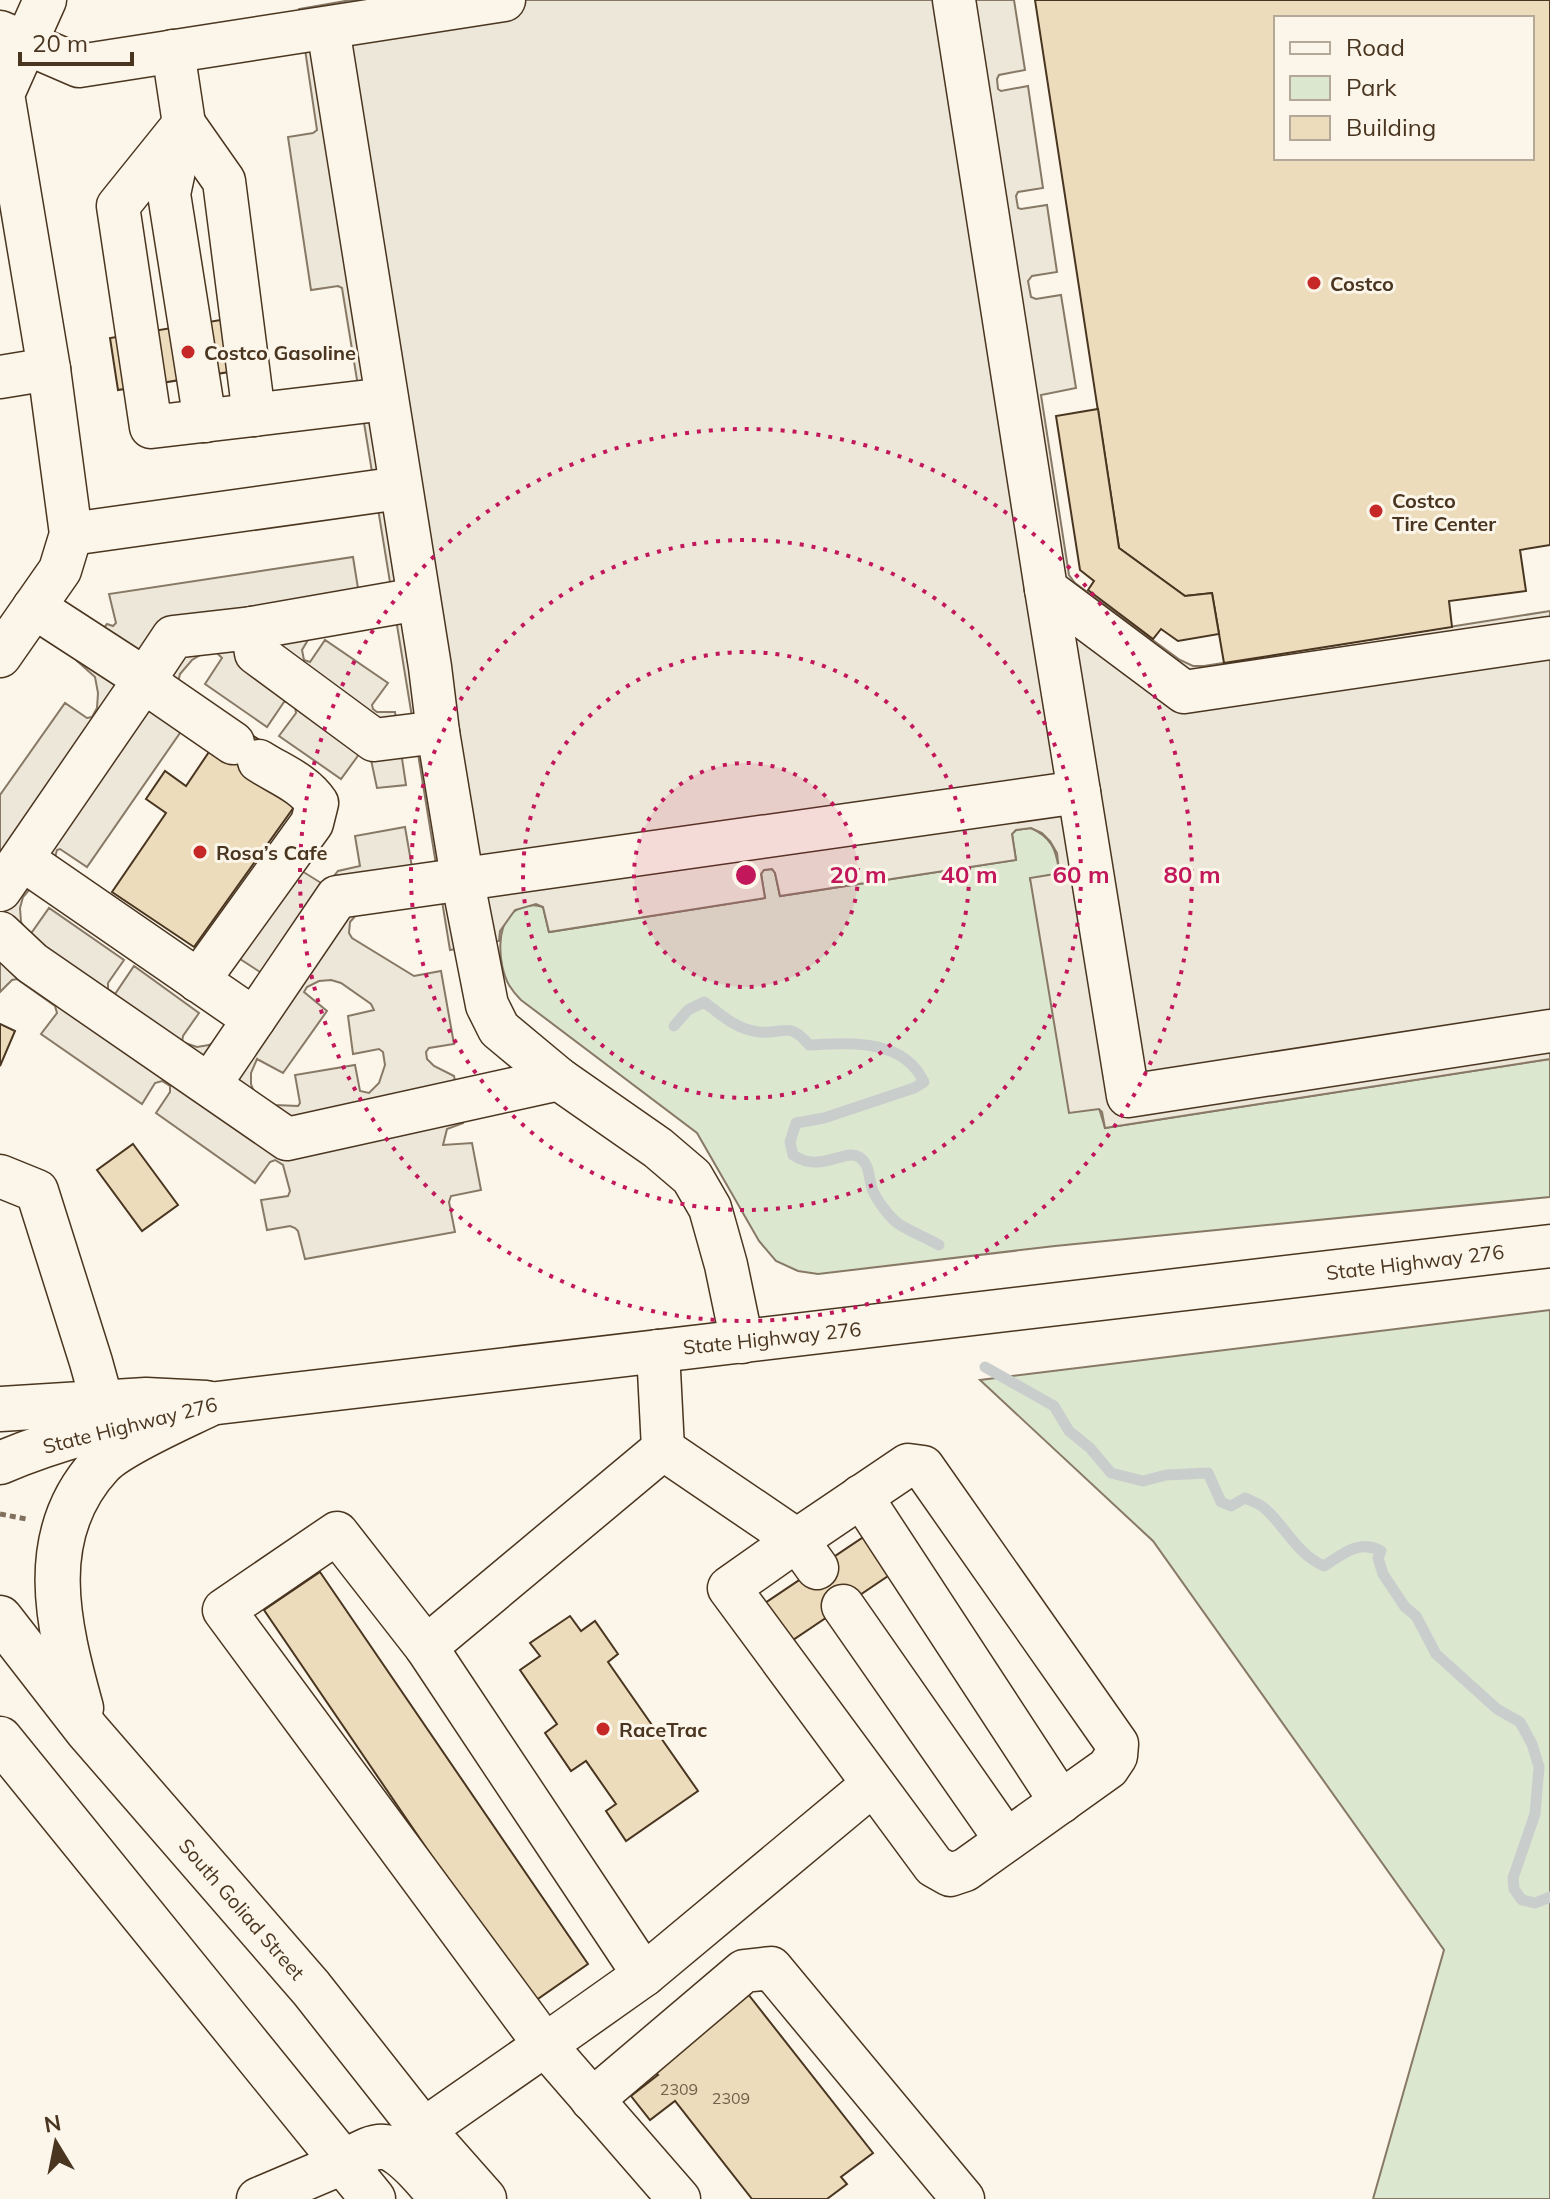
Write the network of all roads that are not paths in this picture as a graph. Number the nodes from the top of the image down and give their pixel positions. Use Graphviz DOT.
graph roads {
  1 [pos="45,0"];
  2 [pos="504,0"];
  3 [pos="954,0"];
  4 [pos="328,28"];
  5 [pos="12,38"];
  6 [pos="173,51"];
  7 [pos="184,124"];
  8 [pos="11,204"];
  9 [pos="49,369"];
  10 [pos="0,377"];
  11 [pos="386,399"];
  12 [pos="254,415"];
  13 [pos="205,421"];
  14 [pos="400,488"];
  15 [pos="71,534"];
  16 [pos="1046,589"];
  17 [pos="418,599"];
  18 [pos="34,607"];
  19 [pos="252,628"];
  20 [pos="1550,638"];
  21 [pos="0,656"];
  22 [pos="144,680"];
  23 [pos="438,732"];
  24 [pos="1079,792"];
  25 [pos="11,874"];
  26 [pos="462,877"];
  27 [pos="0,933"];
  28 [pos="198,981"];
  29 [pos="254,1019"];
  30 [pos="1550,1031"];
  31 [pos="559,1079"];
  32 [pos="210,1084"];
  33 [pos="0,1176"];
  34 [pos="1550,1246"];
  35 [pos="742,1342"];
  36 [pos="658,1351"];
  37 [pos="209,1404"];
  38 [pos="0,1409"];
  39 [pos="106,1414"];
  40 [pos="663,1449"];
  41 [pos="0,1463"];
  42 [pos="861,1496"];
  43 [pos="807,1554"];
  44 [pos="843,1606"];
  45 [pos="0,1618"];
  46 [pos="426,1647"];
  47 [pos="87,1730"];
  48 [pos="0,1739"];
  49 [pos="872,1785"];
  50 [pos="1061,1802"];
  51 [pos="1006,1840"];
  52 [pos="644,1975"];
  53 [pos="545,2045"];
  54 [pos="592,2100"];
  55 [pos="423,2130"];
  56 [pos="343,2163"];
  57 [pos="258,2199"];
  58 [pos="373,2199"];
  59 [pos="442,2199"];
  60 [pos="484,2199"];
  61 [pos="679,2199"];
  62 [pos="963,2199"];
  1 -- 5 [label="street"];
  2 -- 4 [label="street"];
  3 -- 16 [label="street"];
  4 -- 6 [label="street"];
  4 -- 11 [label="street"];
  5 -- 6 [label="street"];
  5 -- 8 [label="street"];
  6 -- 7 [label="street"];
  7 -- 12 [label="street"];
  7 -- 13 [label="street"];
  7 -- 13 [label="street"];
  8 -- 9 [label="street"];
  9 -- 10 [label="street"];
  9 -- 15 [label="street"];
  11 -- 12 [label="street"];
  11 -- 14 [label="street"];
  12 -- 13 [label="street"];
  14 -- 15 [label="street"];
  14 -- 17 [label="street"];
  15 -- 18 [label="street"];
  16 -- 20 [label="street"];
  16 -- 24 [label="street"];
  17 -- 19 [label="street"];
  17 -- 23 [label="street"];
  18 -- 21 [label="street"];
  18 -- 22 [label="street"];
  19 -- 22 [label="street"];
  19 -- 23 [label="street"];
  22 -- 25 [label="street"];
  22 -- 28 [label="street"];
  23 -- 26 [label="street"];
  24 -- 26 [label="street"];
  24 -- 30 [label="street"];
  25 -- 28 [label="street"];
  26 -- 29 [label="street"];
  26 -- 31 [label="street"];
  27 -- 32 [label="street"];
  28 -- 29 [label="street"];
  29 -- 32 [label="street"];
  31 -- 32 [label="street"];
  31 -- 35 [label="street"];
  33 -- 39 [label="street"];
  34 -- 35 [label="street, State Highway 276"];
  35 -- 36 [label="street, State Highway 276"];
  36 -- 37 [label="street, State Highway 276"];
  36 -- 40 [label="street"];
  37 -- 39 [label="main road"];
  37 -- 47 [label="main road"];
  38 -- 39 [label="main road"];
  39 -- 41 [label="street, State Highway 276"];
  40 -- 43 [label="street"];
  40 -- 46 [label="street"];
  42 -- 43 [label="street"];
  42 -- 50 [label="street"];
  42 -- 50 [label="street"];
  43 -- 49 [label="street"];
  44 -- 51 [label="street"];
  45 -- 47 [label="main road, South Goliad Street"];
  46 -- 52 [label="street"];
  46 -- 53 [label="street"];
  47 -- 55 [label="main road, South Goliad Street"];
  48 -- 56 [label="main road"];
  49 -- 51 [label="street"];
  49 -- 52 [label="street"];
  50 -- 51 [label="street"];
  52 -- 53 [label="street"];
  53 -- 54 [label="street"];
  53 -- 55 [label="street"];
  54 -- 61 [label="street"];
  54 -- 62 [label="street"];
  55 -- 60 [label="main road, South Goliad Street"];
  56 -- 57 [label="street"];
  56 -- 58 [label="main road"];
  56 -- 59 [label="main road"];
}
